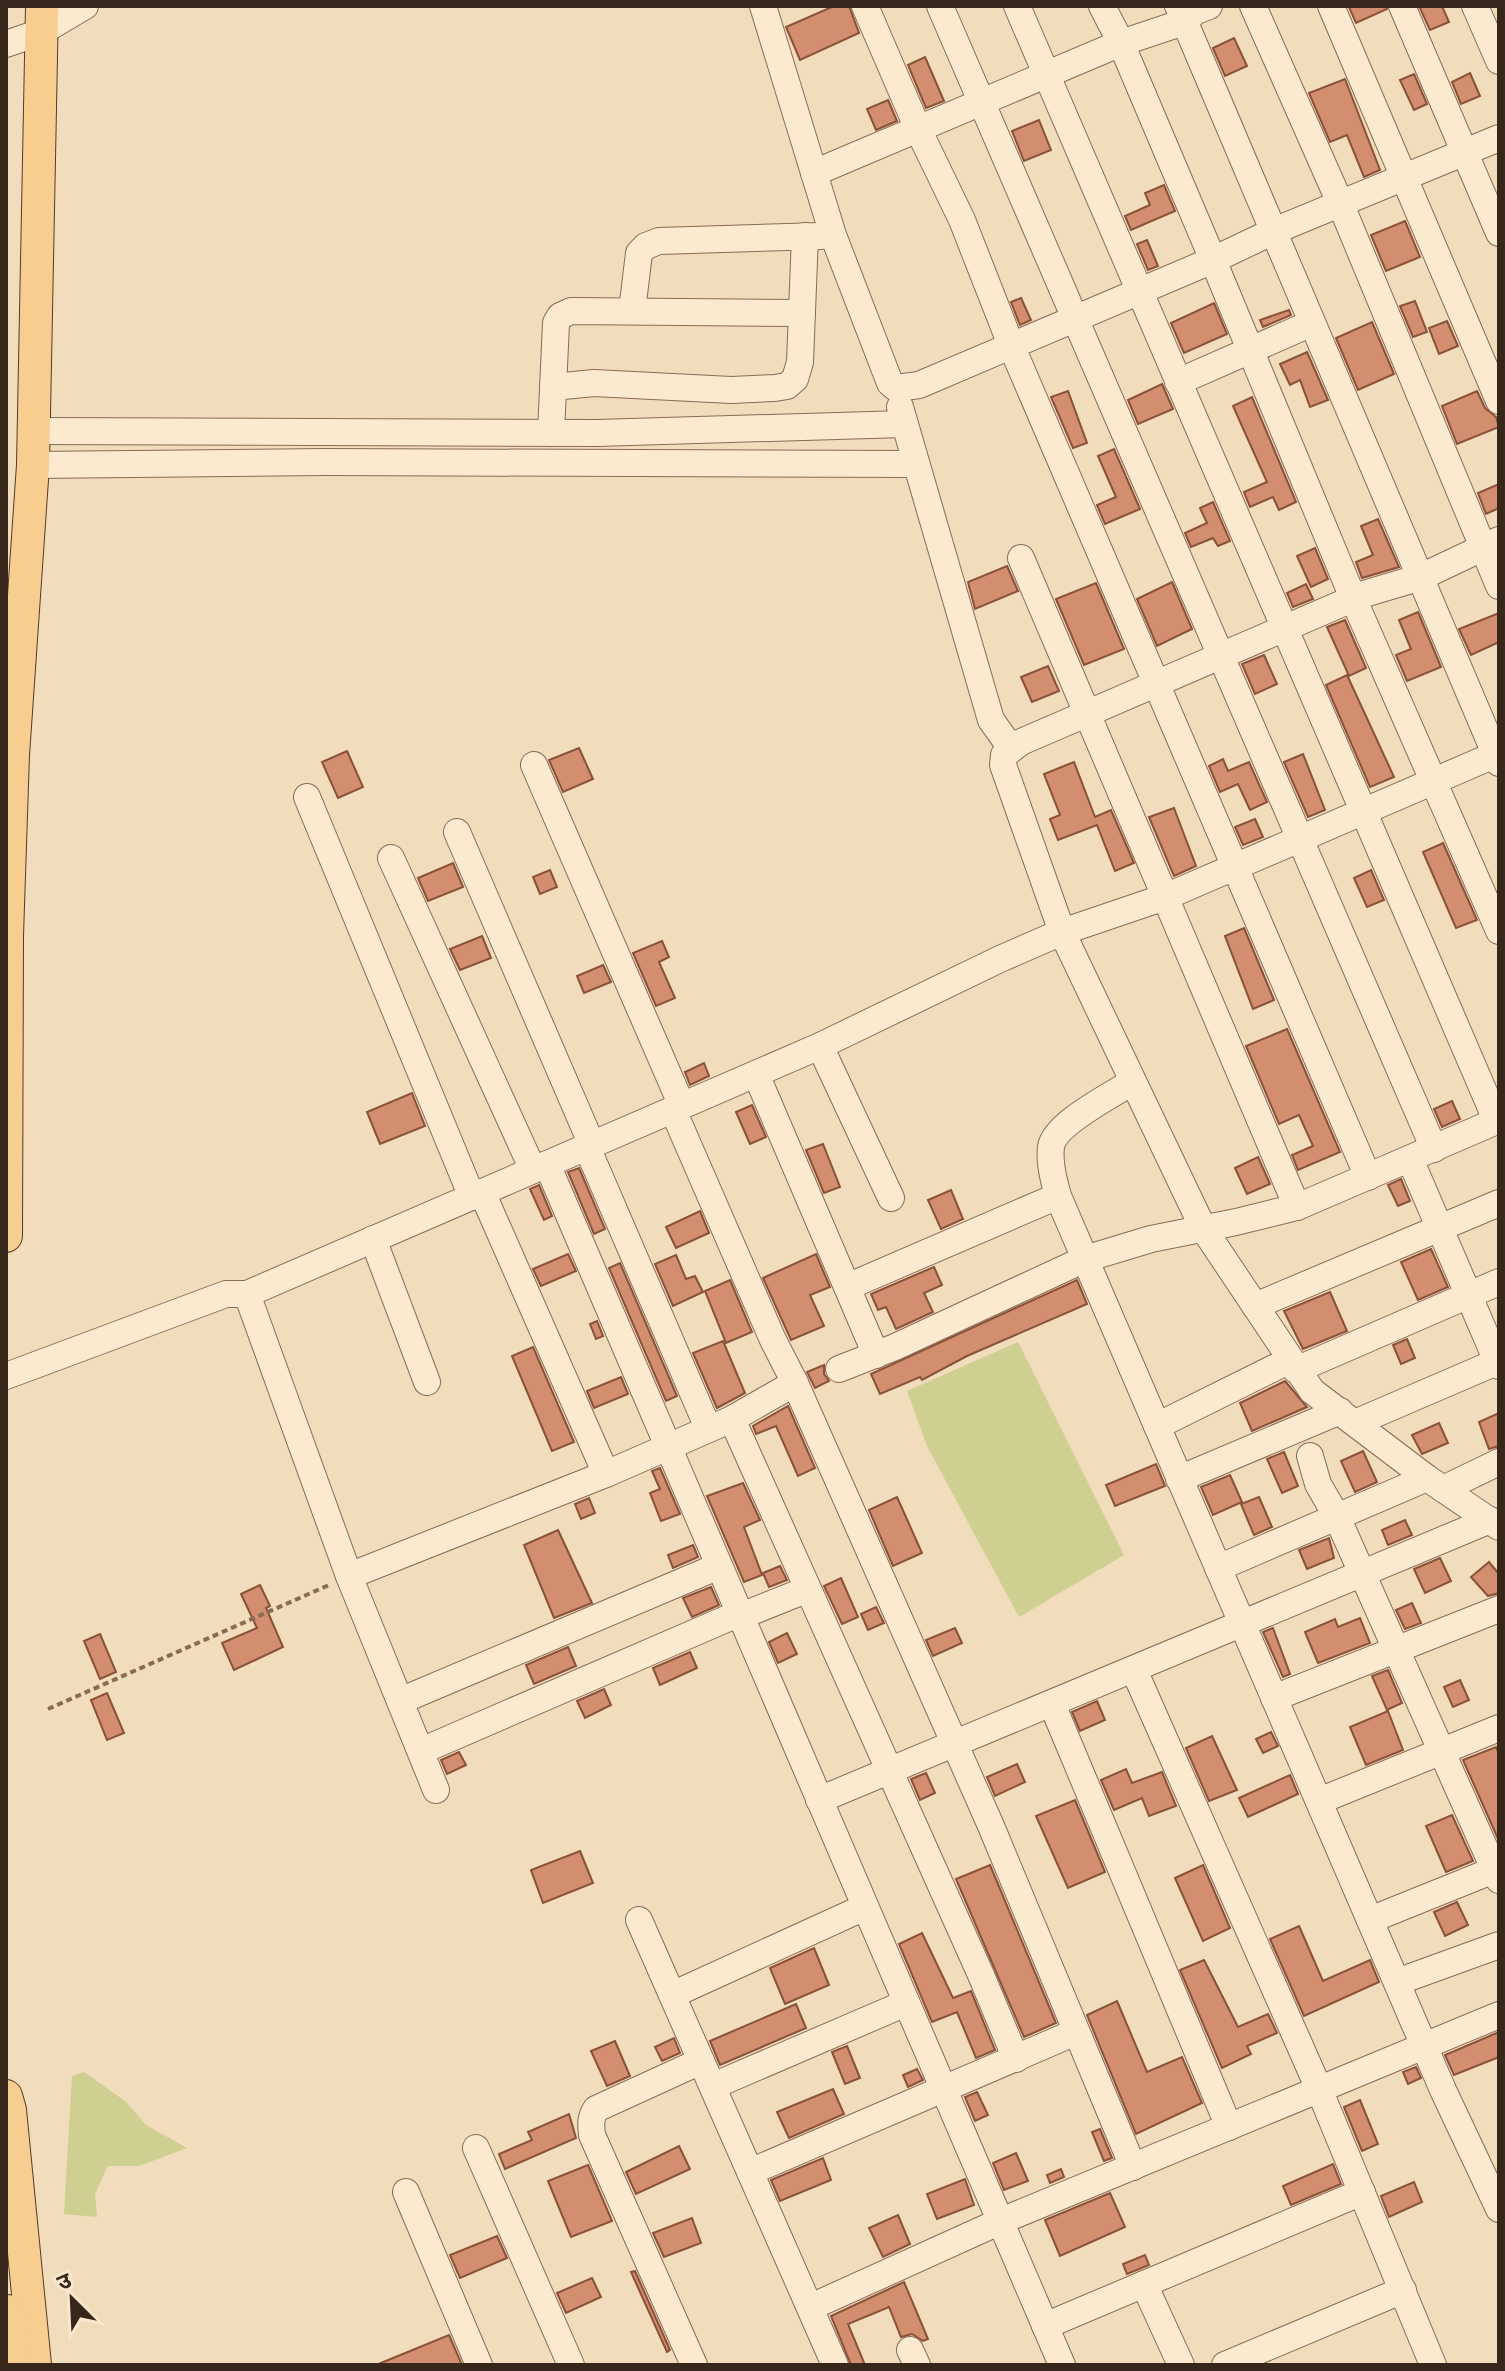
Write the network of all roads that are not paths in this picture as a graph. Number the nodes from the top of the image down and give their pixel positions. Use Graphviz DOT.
graph roads {
  1 [pos="85,6"];
  2 [pos="763,6"];
  3 [pos="865,6"];
  4 [pos="940,6"];
  5 [pos="1017,6"];
  6 [pos="1102,6"];
  7 [pos="1209,6"];
  8 [pos="1253,6"];
  9 [pos="1331,6"];
  10 [pos="1402,6"];
  11 [pos="1475,6"];
  12 [pos="1181,14"];
  13 [pos="41,19"];
  14 [pos="1121,43"];
  15 [pos="6,44"];
  16 [pos="1499,61"];
  17 [pos="1047,75"];
  18 [pos="982,102"];
  19 [pos="918,129"];
  20 [pos="1499,138"];
  21 [pos="1465,152"];
  22 [pos="814,173"];
  23 [pos="1404,178"];
  24 [pos="1341,205"];
  25 [pos="1274,231"];
  26 [pos="1499,233"];
  27 [pos="833,235"];
  28 [pos="805,236"];
  29 [pos="1213,260"];
  30 [pos="1139,290"];
  31 [pos="632,311"];
  32 [pos="802,313"];
  33 [pos="1075,318"];
  34 [pos="1312,323"];
  35 [pos="1011,345"];
  36 [pos="1251,350"];
  37 [pos="1178,382"];
  38 [pos="553,387"];
  39 [pos="896,388"];
  40 [pos="1499,401"];
  41 [pos="904,424"];
  42 [pos="32,431"];
  43 [pos="551,433"];
  44 [pos="916,464"];
  45 [pos="33,465"];
  46 [pos="1491,543"];
  47 [pos="1021,558"];
  48 [pos="1421,577"];
  49 [pos="1499,586"];
  50 [pos="1353,598"];
  51 [pos="1285,628"];
  52 [pos="1221,655"];
  53 [pos="1156,683"];
  54 [pos="1087,714"];
  55 [pos="1011,748"];
  56 [pos="1498,757"];
  57 [pos="534,765"];
  58 [pos="1433,782"];
  59 [pos="307,797"];
  60 [pos="1364,812"];
  61 [pos="457,832"];
  62 [pos="1300,839"];
  63 [pos="391,858"];
  64 [pos="1235,867"];
  65 [pos="1165,897"];
  66 [pos="1499,931"];
  67 [pos="1062,932"];
  68 [pos="820,1046"];
  69 [pos="756,1074"];
  70 [pos="1132,1082"];
  71 [pos="678,1108"];
  72 [pos="1498,1121"];
  73 [pos="590,1146"];
  74 [pos="1422,1154"];
  75 [pos="540,1167"];
  76 [pos="1368,1177"];
  77 [pos="477,1194"];
  78 [pos="1058,1196"];
  79 [pos="891,1198"];
  80 [pos="1499,1203"];
  81 [pos="1297,1207"];
  82 [pos="1203,1228"];
  83 [pos="1440,1229"];
  84 [pos="6,1236"];
  85 [pos="373,1239"];
  86 [pos="1085,1259"];
  87 [pos="1499,1282"];
  88 [pos="847,1287"];
  89 [pos="247,1294"];
  90 [pos="1470,1295"];
  91 [pos="1255,1306"];
  92 [pos="876,1355"];
  93 [pos="1498,1363"];
  94 [pos="1293,1365"];
  95 [pos="839,1369"];
  96 [pos="6,1376"];
  97 [pos="427,1382"];
  98 [pos="795,1383"];
  99 [pos="1348,1416"];
  100 [pos="720,1424"];
  101 [pos="1157,1426"];
  102 [pos="667,1445"];
  103 [pos="1310,1456"];
  104 [pos="1499,1462"];
  105 [pos="606,1474"];
  106 [pos="1179,1479"];
  107 [pos="1435,1483"];
  108 [pos="1337,1517"];
  109 [pos="1494,1524"];
  110 [pos="719,1566"];
  111 [pos="1218,1568"];
  112 [pos="1362,1575"];
  113 [pos="349,1576"];
  114 [pos="806,1590"];
  115 [pos="1499,1609"];
  116 [pos="740,1615"];
  117 [pos="1242,1625"];
  118 [pos="1396,1650"];
  119 [pos="1134,1670"];
  120 [pos="1274,1698"];
  121 [pos="400,1701"];
  122 [pos="1052,1704"];
  123 [pos="1499,1728"];
  124 [pos="954,1744"];
  125 [pos="421,1751"];
  126 [pos="1441,1752"];
  127 [pos="889,1771"];
  128 [pos="436,1790"];
  129 [pos="819,1800"];
  130 [pos="1319,1801"];
  131 [pos="1498,1872"];
  132 [pos="865,1907"];
  133 [pos="639,1920"];
  134 [pos="1370,1920"];
  135 [pos="1499,1945"];
  136 [pos="1397,1982"];
  137 [pos="672,1995"];
  138 [pos="906,2003"];
  139 [pos="1499,2015"];
  140 [pos="1076,2032"];
  141 [pos="1424,2046"];
  142 [pos="1016,2059"];
  143 [pos="701,2061"];
  144 [pos="713,2086"];
  145 [pos="944,2088"];
  146 [pos="1319,2089"];
  147 [pos="6,2096"];
  148 [pos="1229,2127"];
  149 [pos="476,2148"];
  150 [pos="1133,2167"];
  151 [pos="750,2172"];
  152 [pos="406,2192"];
  153 [pos="1362,2192"];
  154 [pos="1499,2209"];
  155 [pos="1001,2221"];
  156 [pos="1144,2284"];
  157 [pos="1403,2290"];
  158 [pos="6,2296"];
  159 [pos="811,2307"];
  160 [pos="1045,2326"];
  161 [pos="7,2365"];
  162 [pos="35,2365"];
  163 [pos="479,2365"];
  164 [pos="571,2365"];
  165 [pos="694,2365"];
  166 [pos="835,2365"];
  167 [pos="1062,2365"];
  168 [pos="1181,2365"];
  169 [pos="1225,2365"];
  170 [pos="1433,2365"];
  1 -- 13 [label="street"];
  2 -- 22 [label="street"];
  3 -- 19 [label="street"];
  4 -- 18 [label="street"];
  5 -- 17 [label="street"];
  6 -- 14 [label="street"];
  7 -- 12 [label="street"];
  8 -- 24 [label="street"];
  9 -- 23 [label="street"];
  10 -- 21 [label="street"];
  11 -- 16 [label="street"];
  12 -- 14 [label="street"];
  12 -- 25 [label="street"];
  13 -- 15 [label="street"];
  13 -- 42 [label="main road"];
  14 -- 17 [label="street"];
  14 -- 29 [label="street"];
  17 -- 18 [label="street"];
  17 -- 30 [label="street"];
  18 -- 19 [label="street"];
  18 -- 33 [label="street"];
  19 -- 22 [label="street"];
  19 -- 35 [label="street"];
  20 -- 21 [label="street"];
  21 -- 23 [label="street"];
  21 -- 26 [label="street"];
  22 -- 27 [label="street"];
  23 -- 24 [label="street"];
  23 -- 40 [label="street"];
  24 -- 25 [label="street"];
  24 -- 46 [label="street"];
  25 -- 29 [label="street"];
  25 -- 34 [label="street"];
  27 -- 28 [label="street"];
  27 -- 39 [label="street"];
  28 -- 31 [label="street"];
  28 -- 32 [label="street"];
  29 -- 30 [label="street"];
  29 -- 36 [label="street"];
  30 -- 33 [label="street"];
  30 -- 37 [label="street"];
  31 -- 32 [label="street"];
  31 -- 38 [label="street"];
  32 -- 38 [label="street"];
  33 -- 35 [label="street"];
  33 -- 52 [label="street"];
  34 -- 36 [label="street"];
  34 -- 48 [label="street"];
  35 -- 39 [label="street"];
  35 -- 53 [label="street"];
  36 -- 37 [label="street"];
  36 -- 50 [label="street"];
  37 -- 51 [label="street"];
  38 -- 43 [label="street"];
  39 -- 41 [label="street"];
  41 -- 43 [label="street"];
  41 -- 44 [label="street"];
  42 -- 43 [label="street"];
  42 -- 45 [label="main road"];
  44 -- 45 [label="street"];
  44 -- 55 [label="street"];
  45 -- 84 [label="main road"];
  46 -- 48 [label="street"];
  46 -- 49 [label="street"];
  47 -- 54 [label="street"];
  48 -- 50 [label="street"];
  48 -- 56 [label="street"];
  50 -- 51 [label="street"];
  50 -- 58 [label="street"];
  51 -- 52 [label="street"];
  51 -- 60 [label="street"];
  52 -- 53 [label="street"];
  52 -- 62 [label="street"];
  53 -- 54 [label="street"];
  53 -- 64 [label="street"];
  54 -- 55 [label="street"];
  54 -- 65 [label="street"];
  55 -- 67 [label="street"];
  56 -- 58 [label="street"];
  57 -- 71 [label="street"];
  58 -- 60 [label="street"];
  58 -- 66 [label="street"];
  59 -- 77 [label="street"];
  60 -- 62 [label="street"];
  60 -- 72 [label="street"];
  61 -- 73 [label="street"];
  62 -- 64 [label="street"];
  62 -- 74 [label="street"];
  63 -- 75 [label="street"];
  64 -- 65 [label="street"];
  64 -- 76 [label="street"];
  65 -- 67 [label="street"];
  65 -- 81 [label="street"];
  67 -- 68 [label="street"];
  67 -- 70 [label="street"];
  68 -- 69 [label="street"];
  68 -- 79 [label="street"];
  69 -- 71 [label="street"];
  69 -- 88 [label="street"];
  70 -- 78 [label="street"];
  70 -- 82 [label="street"];
  71 -- 73 [label="street"];
  71 -- 98 [label="street"];
  72 -- 74 [label="street"];
  73 -- 75 [label="street"];
  73 -- 100 [label="street"];
  74 -- 76 [label="street"];
  74 -- 83 [label="street"];
  75 -- 77 [label="street"];
  75 -- 102 [label="street"];
  76 -- 81 [label="street"];
  77 -- 85 [label="street"];
  77 -- 105 [label="street"];
  78 -- 86 [label="street"];
  78 -- 88 [label="street"];
  80 -- 83 [label="street"];
  81 -- 82 [label="street"];
  82 -- 86 [label="street"];
  82 -- 91 [label="street"];
  83 -- 90 [label="street"];
  83 -- 91 [label="street"];
  85 -- 89 [label="street"];
  85 -- 97 [label="street"];
  86 -- 92 [label="street"];
  86 -- 101 [label="street"];
  87 -- 90 [label="street"];
  88 -- 92 [label="street"];
  89 -- 96 [label="street"];
  89 -- 113 [label="street"];
  90 -- 93 [label="street"];
  90 -- 94 [label="street"];
  91 -- 94 [label="street"];
  92 -- 95 [label="street"];
  93 -- 99 [label="street"];
  94 -- 99 [label="street"];
  94 -- 101 [label="street"];
  98 -- 100 [label="street"];
  98 -- 124 [label="street"];
  99 -- 106 [label="street"];
  99 -- 107 [label="street"];
  100 -- 102 [label="street"];
  100 -- 114 [label="street"];
  101 -- 106 [label="street"];
  102 -- 105 [label="street"];
  102 -- 110 [label="street"];
  103 -- 108 [label="street"];
  104 -- 107 [label="street"];
  105 -- 113 [label="street"];
  106 -- 111 [label="street"];
  107 -- 108 [label="street"];
  107 -- 109 [label="street"];
  108 -- 111 [label="street"];
  108 -- 112 [label="street"];
  109 -- 112 [label="street"];
  110 -- 116 [label="street"];
  110 -- 121 [label="street"];
  111 -- 117 [label="street"];
  112 -- 117 [label="street"];
  112 -- 118 [label="street"];
  113 -- 121 [label="street"];
  114 -- 116 [label="street"];
  114 -- 127 [label="street"];
  115 -- 118 [label="street"];
  116 -- 125 [label="street"];
  116 -- 129 [label="street"];
  117 -- 119 [label="street"];
  117 -- 120 [label="street"];
  118 -- 120 [label="street"];
  118 -- 126 [label="street"];
  119 -- 122 [label="street"];
  119 -- 146 [label="street"];
  120 -- 130 [label="street"];
  121 -- 125 [label="street"];
  122 -- 124 [label="street"];
  122 -- 148 [label="street"];
  123 -- 126 [label="street"];
  124 -- 127 [label="street"];
  124 -- 140 [label="street"];
  125 -- 128 [label="street"];
  126 -- 130 [label="street"];
  126 -- 131 [label="street"];
  127 -- 129 [label="street"];
  127 -- 142 [label="street"];
  129 -- 132 [label="street"];
  130 -- 134 [label="street"];
  131 -- 134 [label="street"];
  132 -- 137 [label="street"];
  132 -- 138 [label="street"];
  133 -- 137 [label="street"];
  134 -- 136 [label="street"];
  135 -- 136 [label="street"];
  136 -- 141 [label="street"];
  137 -- 143 [label="street"];
  138 -- 144 [label="street"];
  138 -- 145 [label="street"];
  139 -- 141 [label="street"];
  140 -- 142 [label="street"];
  140 -- 150 [label="street"];
  141 -- 146 [label="street"];
  141 -- 154 [label="street"];
  142 -- 145 [label="street"];
  143 -- 144 [label="street"];
  143 -- 165 [label="street"];
  144 -- 151 [label="street"];
  145 -- 151 [label="street"];
  145 -- 155 [label="street"];
  146 -- 148 [label="street"];
  146 -- 153 [label="street"];
  147 -- 162 [label="main road"];
  148 -- 150 [label="street"];
  149 -- 164 [label="street"];
  150 -- 155 [label="street"];
  151 -- 159 [label="street"];
  152 -- 163 [label="street"];
  153 -- 156 [label="street"];
  153 -- 157 [label="street"];
  155 -- 159 [label="street"];
  155 -- 160 [label="street"];
  156 -- 160 [label="street"];
  156 -- 168 [label="street"];
  157 -- 169 [label="street"];
  157 -- 170 [label="street"];
  158 -- 161 [label="main road"];
  159 -- 166 [label="street"];
  160 -- 167 [label="street"];
}
